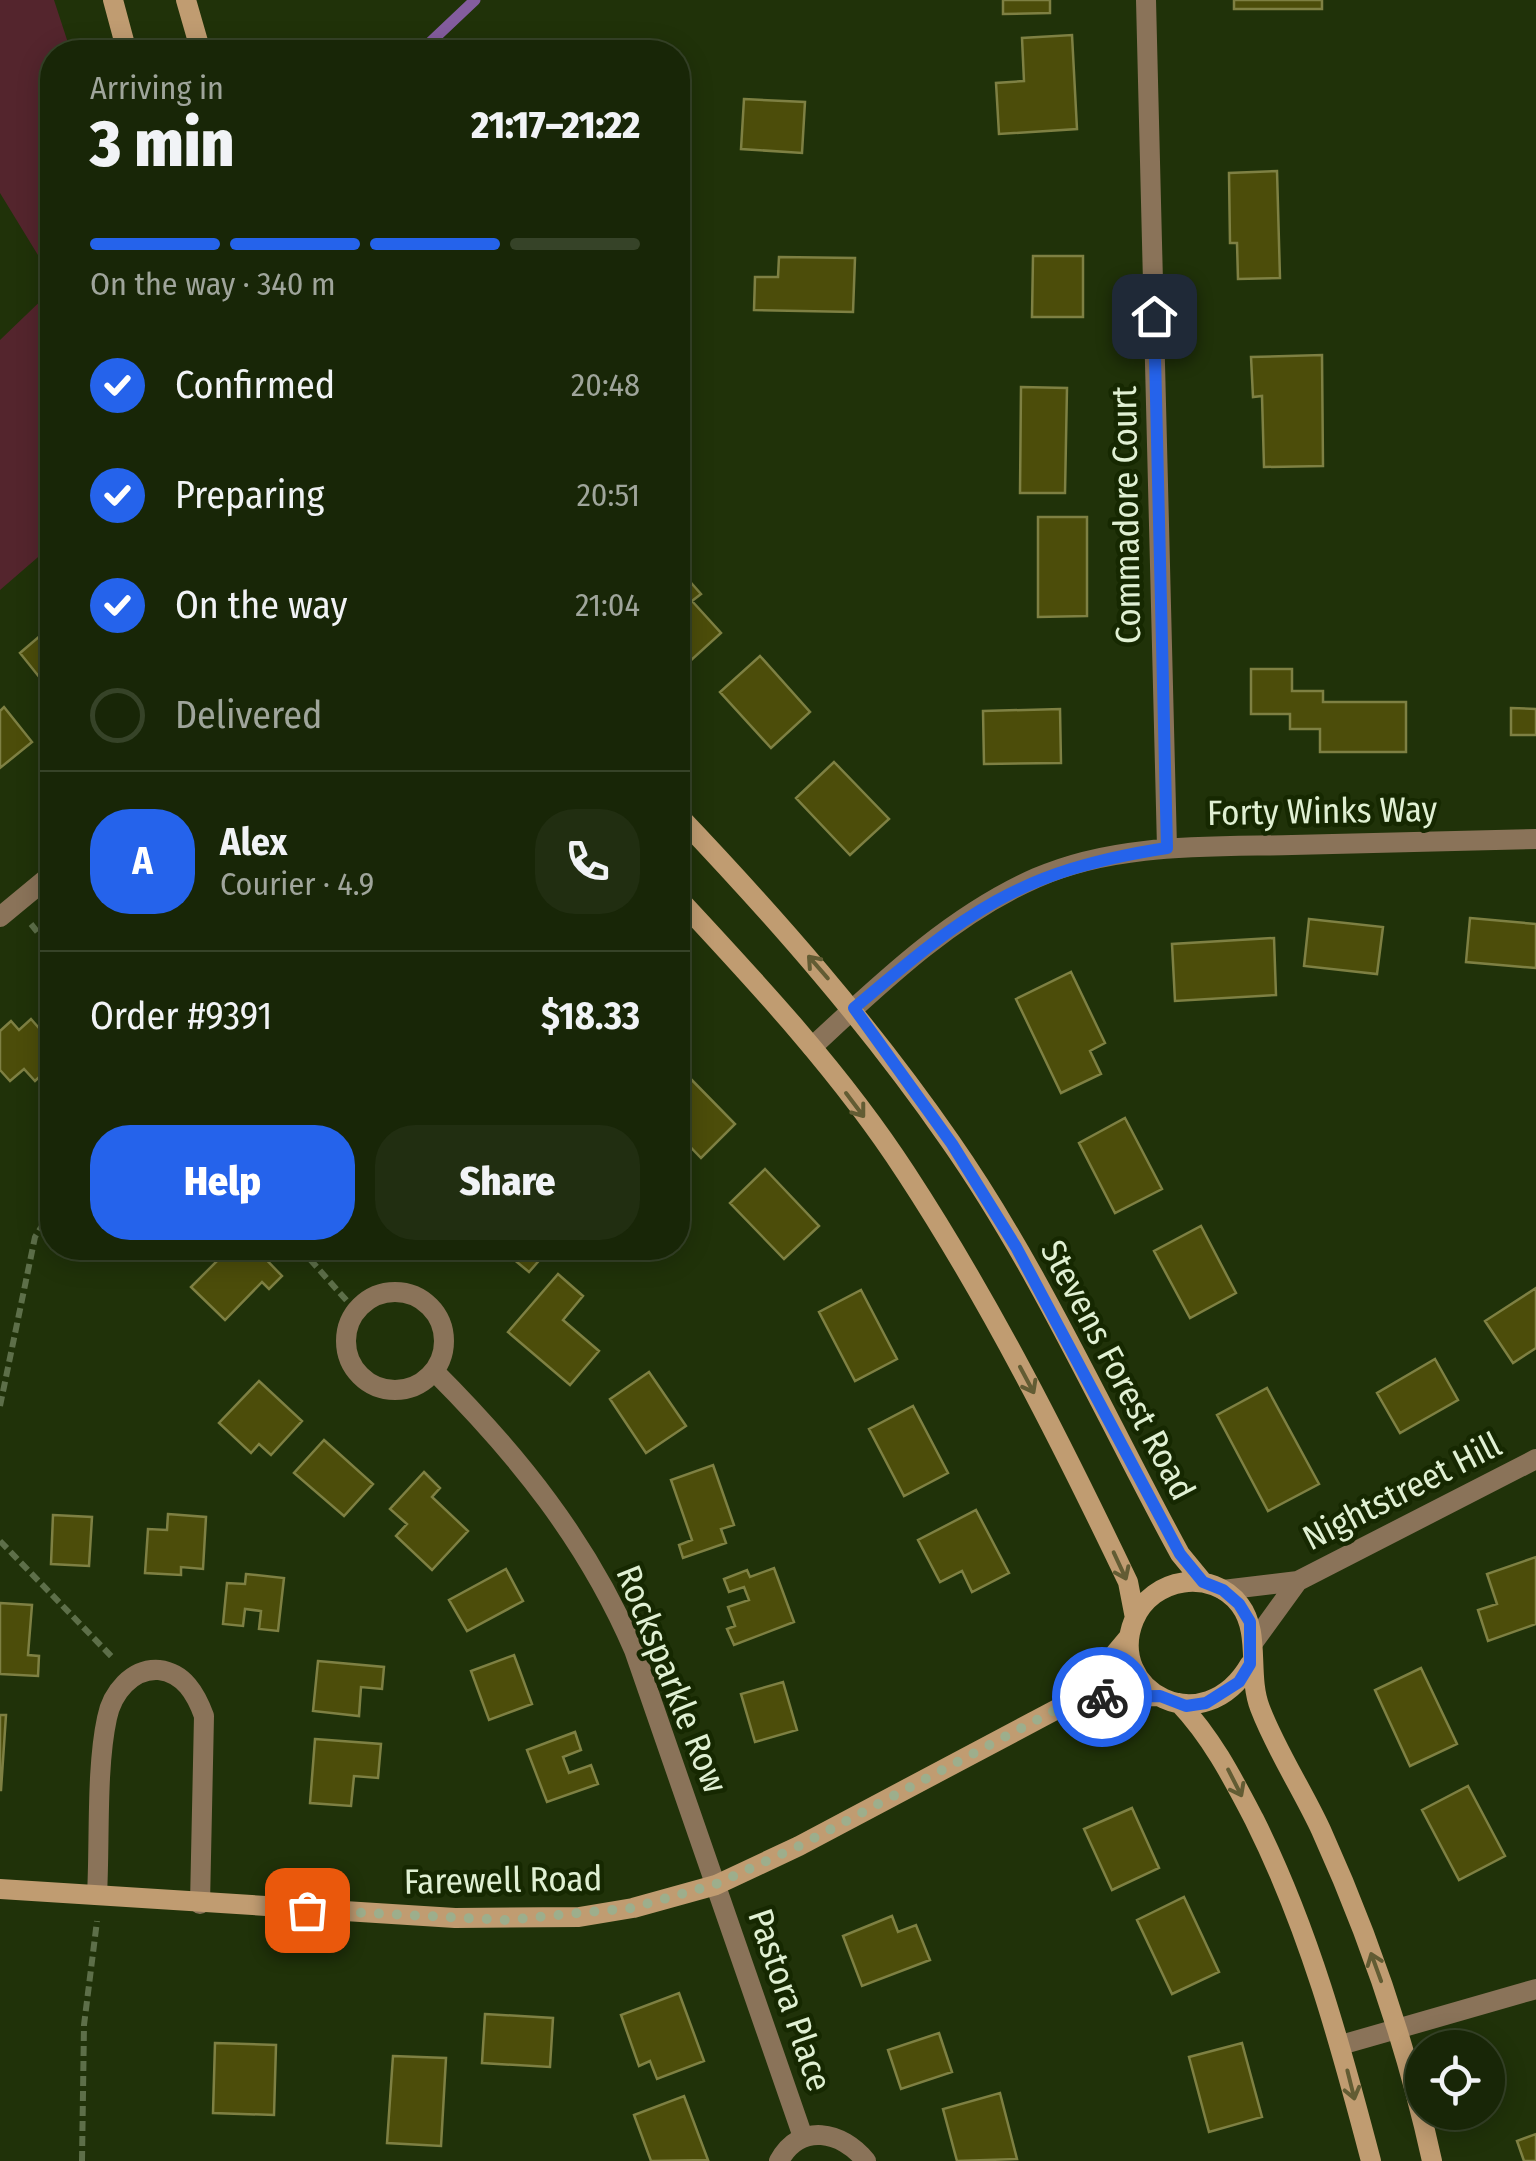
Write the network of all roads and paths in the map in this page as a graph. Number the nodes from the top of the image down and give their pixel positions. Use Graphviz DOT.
graph roads {
  1 [pos="113,0"];
  2 [pos="186,0"];
  3 [pos="1146,0"];
  4 [pos="124,40"];
  5 [pos="198,40"];
  6 [pos="690,827"];
  7 [pos="1536,838"];
  8 [pos="1167,848"];
  9 [pos="40,884"];
  10 [pos="690,911"];
  11 [pos="0,917"];
  12 [pos="854,1008"];
  13 [pos="812,1047"];
  14 [pos="40,1229"];
  15 [pos="311,1260"];
  16 [pos="356,1310"];
  17 [pos="434,1371"];
  18 [pos="0,1406"];
  19 [pos="1536,1459"];
  20 [pos="0,1541"];
  21 [pos="1298,1582"];
  22 [pos="1213,1586"];
  23 [pos="1132,1627"];
  24 [pos="1251,1653"];
  25 [pos="132,1676"];
  26 [pos="1078,1698"];
  27 [pos="1169,1700"];
  28 [pos="716,1884"];
  29 [pos="0,1889"];
  30 [pos="98,1895"];
  31 [pos="200,1904"];
  32 [pos="1536,1989"];
  33 [pos="1398,2028"];
  34 [pos="1341,2045"];
  35 [pos="804,2137"];
  36 [pos="82,2161"];
  37 [pos="779,2161"];
  38 [pos="866,2161"];
  39 [pos="1371,2161"];
  40 [pos="1432,2161"];
  1 -- 4 [label="street"];
  2 -- 5 [label="street"];
  3 -- 8 [label="street, Commadore Court"];
  12 -- 6 [label="street, Stevens Forest Road, one-way"];
  7 -- 8 [label="street, Forty Winks Way"];
  8 -- 12 [label="street, Forty Winks Way"];
  9 -- 11 [label="street"];
  10 -- 13 [label="street"];
  12 -- 13 [label="street, Forty Winks Way"];
  12 -- 22 [label="street, Stevens Forest Road"];
  13 -- 23 [label="street, one-way"];
  14 -- 18 [label="path"];
  15 -- 16 [label="path"];
  16 -- 17 [label="street"];
  16 -- 17 [label="street"];
  17 -- 28 [label="street, Rocksparkle Row"];
  19 -- 21 [label="street, Nightstreet Hill"];
  20 -- 25 [label="path"];
  21 -- 22 [label="street"];
  21 -- 24 [label="street"];
  22 -- 23 [label="street"];
  22 -- 24 [label="street, Stevens Forest Road"];
  23 -- 26 [label="street, Farewell Road"];
  23 -- 27 [label="street"];
  24 -- 27 [label="street"];
  33 -- 24 [label="street, Stevens Forest Road, one-way"];
  25 -- 30 [label="street"];
  25 -- 31 [label="street"];
  26 -- 27 [label="street, Farewell Road"];
  26 -- 28 [label="street, Farewell Road"];
  27 -- 34 [label="street, one-way"];
  28 -- 31 [label="street, Farewell Road"];
  28 -- 35 [label="street, Pastora Place"];
  29 -- 30 [label="street, Farewell Road"];
  30 -- 31 [label="street, Farewell Road"];
  30 -- 36 [label="path"];
  32 -- 33 [label="street"];
  33 -- 34 [label="street"];
  33 -- 40 [label="street, Stevens Forest Road"];
  34 -- 39 [label="street, one-way"];
  35 -- 37 [label="street, Pastora Place"];
  35 -- 38 [label="street, Pastora Place"];
}
